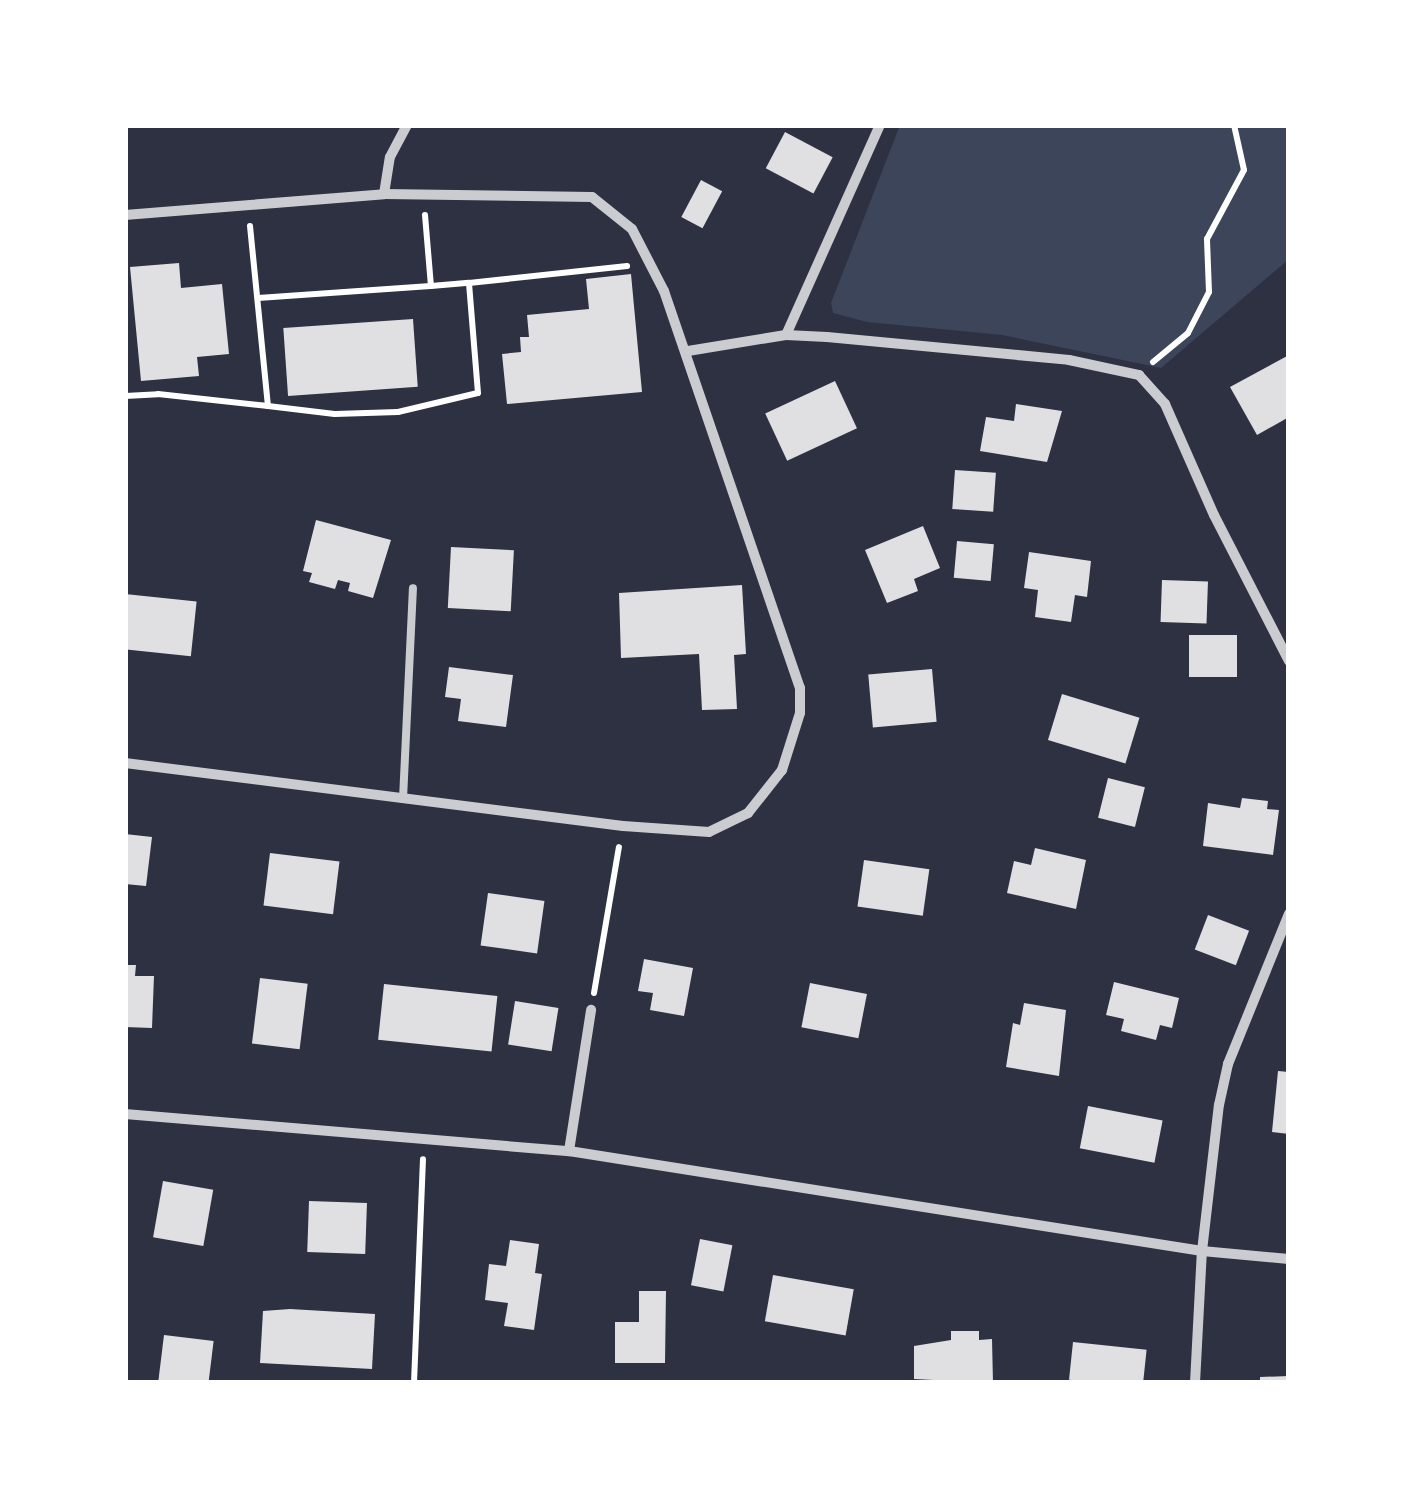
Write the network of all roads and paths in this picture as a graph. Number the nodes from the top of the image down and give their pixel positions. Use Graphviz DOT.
graph roads {
  1 [pos="407,125"];
  2 [pos="880,125"];
  3 [pos="1234,125"];
  4 [pos="384,194"];
  5 [pos="423,194"];
  6 [pos="248,205"];
  7 [pos="125,216"];
  8 [pos="650,264"];
  9 [pos="469,283"];
  10 [pos="431,286"];
  11 [pos="258,298"];
  12 [pos="786,335"];
  13 [pos="688,351"];
  14 [pos="1139,374"];
  15 [pos="125,396"];
  16 [pos="268,406"];
  17 [pos="413,588"];
  18 [pos="1289,661"];
  19 [pos="125,764"];
  20 [pos="403,799"];
  21 [pos="622,826"];
  22 [pos="1289,914"];
  23 [pos="591,1010"];
  24 [pos="125,1114"];
  25 [pos="569,1151"];
  26 [pos="422,1174"];
  27 [pos="1202,1251"];
  28 [pos="1289,1260"];
  29 [pos="414,1383"];
  30 [pos="1195,1383"];
  1 -- 4 [label="street"];
  2 -- 12 [label="street"];
  3 -- 14 [label="path"];
  4 -- 5 [label="street"];
  4 -- 6 [label="street"];
  5 -- 8 [label="street"];
  5 -- 10 [label="path"];
  6 -- 7 [label="street"];
  6 -- 11 [label="path"];
  8 -- 9 [label="path"];
  8 -- 13 [label="street"];
  9 -- 10 [label="path"];
  9 -- 16 [label="path"];
  10 -- 11 [label="path"];
  11 -- 16 [label="path"];
  12 -- 13 [label="street"];
  12 -- 14 [label="street"];
  13 -- 21 [label="street"];
  14 -- 18 [label="street"];
  15 -- 16 [label="path"];
  17 -- 20 [label="lane"];
  19 -- 20 [label="street"];
  20 -- 21 [label="street"];
  21 -- 23 [label="path"];
  22 -- 27 [label="street"];
  23 -- 25 [label="street"];
  24 -- 25 [label="street"];
  25 -- 27 [label="street"];
  26 -- 29 [label="path"];
  27 -- 28 [label="street"];
  27 -- 30 [label="street"];
}
